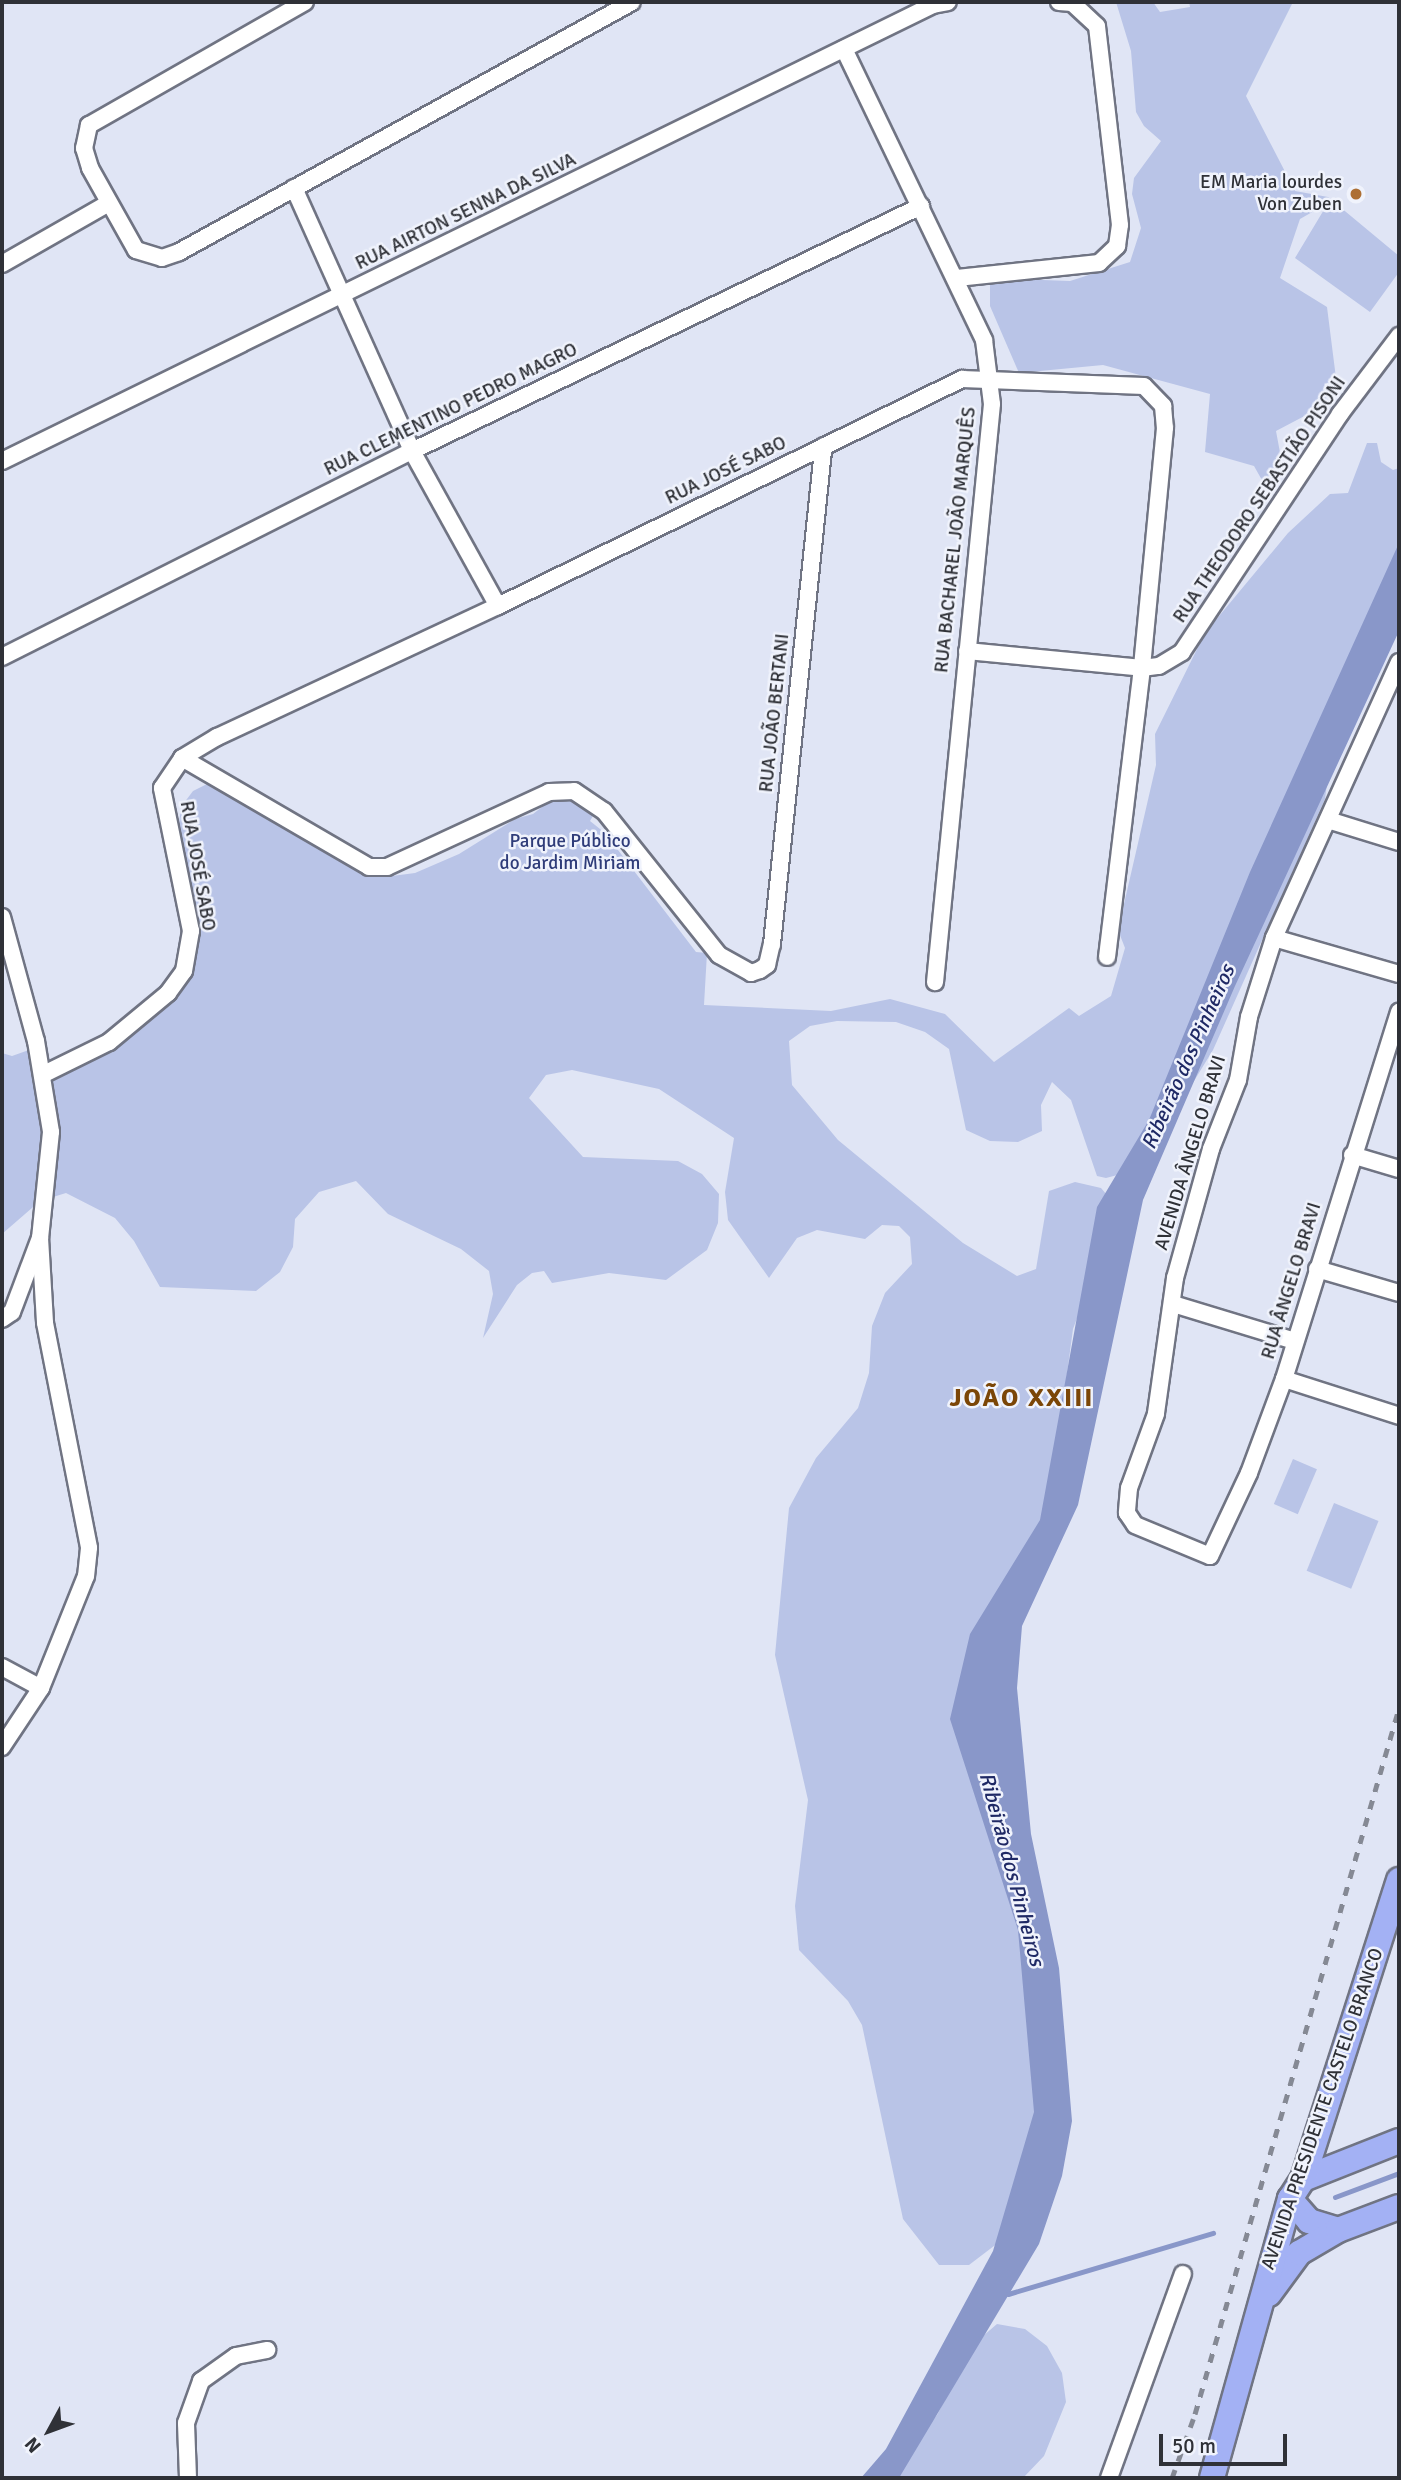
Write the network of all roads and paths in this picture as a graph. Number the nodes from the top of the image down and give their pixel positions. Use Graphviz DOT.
graph roads {
  1 [pos="305,2"];
  2 [pos="632,2"];
  3 [pos="948,2"];
  4 [pos="1059,2"];
  5 [pos="844,49"];
  6 [pos="294,188"];
  7 [pos="109,203"];
  8 [pos="921,206"];
  9 [pos="2,264"];
  10 [pos="957,278"];
  11 [pos="342,296"];
  12 [pos="1399,336"];
  13 [pos="989,377"];
  14 [pos="823,447"];
  15 [pos="412,451"];
  16 [pos="2,461"];
  17 [pos="498,606"];
  18 [pos="967,651"];
  19 [pos="2,657"];
  20 [pos="1399,662"];
  21 [pos="1142,668"];
  22 [pos="1382,701"];
  23 [pos="1399,707"];
  24 [pos="182,758"];
  25 [pos="1328,820"];
  26 [pos="1399,842"];
  27 [pos="2,917"];
  28 [pos="1275,938"];
  29 [pos="1107,957"];
  30 [pos="1399,974"];
  31 [pos="935,982"];
  32 [pos="1399,1012"];
  33 [pos="42,1075"];
  34 [pos="1352,1155"];
  35 [pos="1399,1169"];
  36 [pos="40,1238"];
  37 [pos="1317,1269"];
  38 [pos="1399,1293"];
  39 [pos="1173,1304"];
  40 [pos="2,1319"];
  41 [pos="1295,1342"];
  42 [pos="1284,1379"];
  43 [pos="1399,1416"];
  44 [pos="1210,1556"];
  45 [pos="2,1667"];
  46 [pos="41,1688"];
  47 [pos="2,1747"];
  48 [pos="1399,1880"];
  49 [pos="1399,2141"];
  50 [pos="1294,2193"];
  51 [pos="1399,2207"];
  52 [pos="1338,2230"];
  53 [pos="1183,2274"];
  54 [pos="1264,2300"];
  55 [pos="267,2350"];
  56 [pos="188,2478"];
  57 [pos="1109,2478"];
  58 [pos="1212,2478"];
  1 -- 7 [label="street"];
  2 -- 6 [label="street"];
  3 -- 5 [label="street, RUA AIRTON SENNA DA SILVA"];
  4 -- 10 [label="street"];
  5 -- 8 [label="street, RUA BACHAREL JOÃO MARQUÊS"];
  5 -- 11 [label="street, RUA AIRTON SENNA DA SILVA"];
  6 -- 7 [label="street"];
  6 -- 11 [label="street"];
  7 -- 9 [label="street"];
  8 -- 10 [label="street, RUA BACHAREL JOÃO MARQUÊS"];
  8 -- 15 [label="street, RUA CLEMENTINO PEDRO MAGRO"];
  10 -- 13 [label="street, RUA BACHAREL JOÃO MARQUÊS"];
  11 -- 15 [label="street"];
  11 -- 16 [label="street, RUA AIRTON SENNA DA SILVA"];
  12 -- 21 [label="street, RUA THEODORO SEBASTIÃO PISONI"];
  13 -- 14 [label="street, RUA JOSÉ SABO"];
  13 -- 18 [label="street, RUA BACHAREL JOÃO MARQUÊS"];
  13 -- 21 [label="street, RUA JOSÉ SABO"];
  14 -- 17 [label="street, RUA JOSÉ SABO"];
  14 -- 24 [label="street, RUA JOÃO BERTANI"];
  15 -- 17 [label="street"];
  15 -- 19 [label="street, RUA CLEMENTINO PEDRO MAGRO"];
  17 -- 24 [label="street, RUA JOSÉ SABO"];
  18 -- 21 [label="street"];
  18 -- 31 [label="street, RUA BACHAREL JOÃO MARQUÊS"];
  20 -- 22 [label="street, AVENIDA ÂNGELO BRAVI"];
  21 -- 29 [label="street, RUA JOSÉ SABO"];
  22 -- 23 [label="street"];
  22 -- 25 [label="street, AVENIDA ÂNGELO BRAVI"];
  24 -- 33 [label="street, RUA JOSÉ SABO"];
  25 -- 26 [label="street"];
  25 -- 28 [label="street, AVENIDA ÂNGELO BRAVI"];
  27 -- 33 [label="street"];
  28 -- 30 [label="street"];
  28 -- 39 [label="street, AVENIDA ÂNGELO BRAVI"];
  32 -- 34 [label="street, RUA ÂNGELO BRAVI"];
  33 -- 36 [label="street"];
  34 -- 35 [label="street"];
  34 -- 37 [label="street, RUA ÂNGELO BRAVI"];
  36 -- 40 [label="street"];
  36 -- 46 [label="street"];
  37 -- 38 [label="street"];
  37 -- 41 [label="street, RUA ÂNGELO BRAVI"];
  39 -- 41 [label="street"];
  39 -- 44 [label="street, AVENIDA ÂNGELO BRAVI"];
  41 -- 42 [label="street, RUA ÂNGELO BRAVI"];
  42 -- 43 [label="street"];
  42 -- 44 [label="street, RUA ÂNGELO BRAVI"];
  45 -- 46 [label="street"];
  46 -- 47 [label="street"];
  48 -- 50 [label="main road, AVENIDA PRESIDENTE CASTELO BRANCO"];
  49 -- 50 [label="main road"];
  50 -- 52 [label="main road"];
  50 -- 54 [label="main road, AVENIDA PRESIDENTE CASTELO BRANCO"];
  51 -- 52 [label="main road"];
  52 -- 54 [label="main road"];
  53 -- 57 [label="street"];
  54 -- 58 [label="main road"];
  55 -- 56 [label="street"];
}
